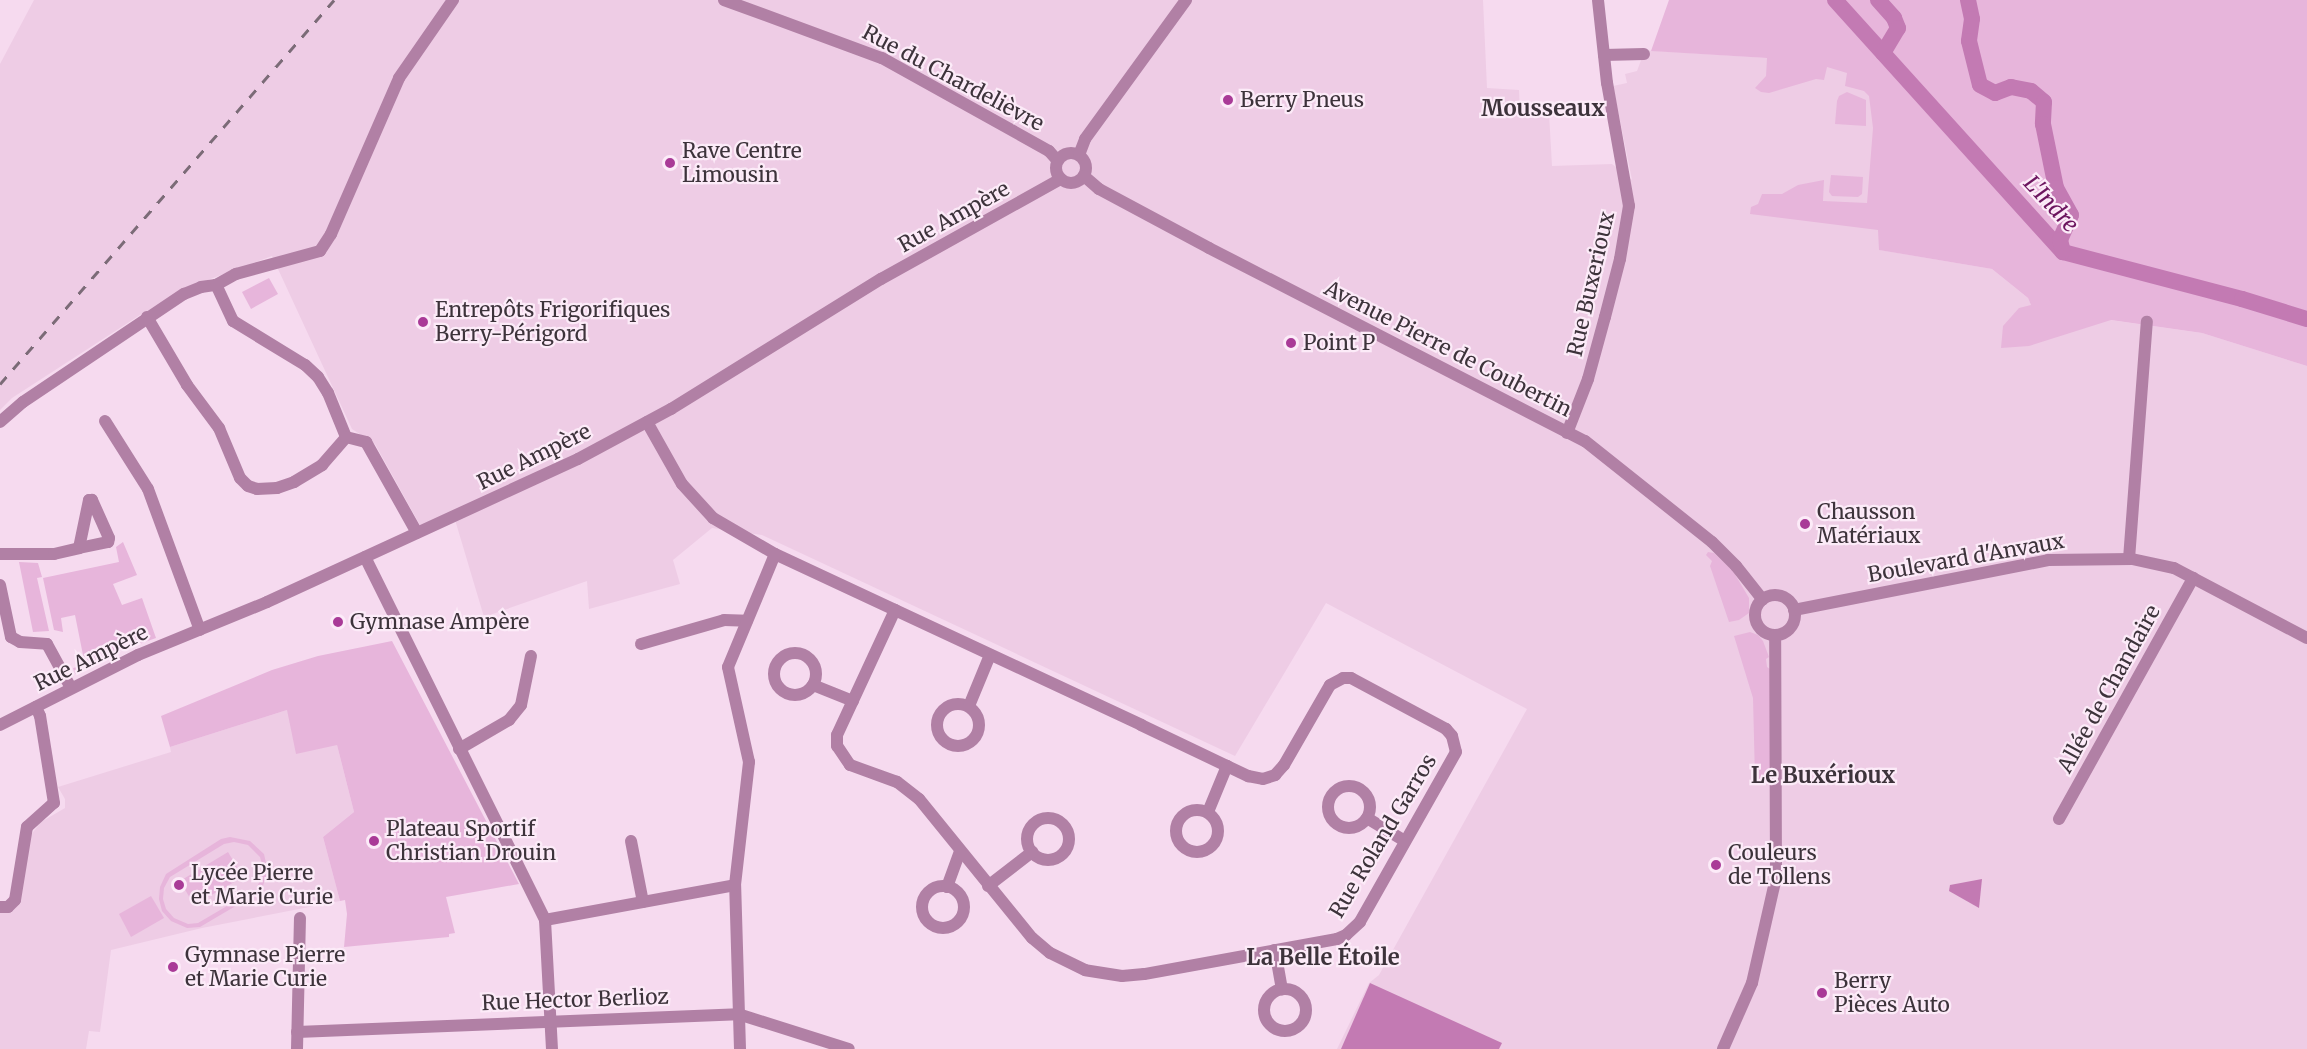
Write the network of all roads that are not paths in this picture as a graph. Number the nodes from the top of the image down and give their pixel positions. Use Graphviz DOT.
graph roads {
  1 [pos="453,0"];
  2 [pos="724,0"];
  3 [pos="1186,0"];
  4 [pos="1598,0"];
  5 [pos="1644,54"];
  6 [pos="1604,55"];
  7 [pos="1078,155"];
  8 [pos="1058,161"];
  9 [pos="1084,176"];
  10 [pos="1061,179"];
  11 [pos="216,285"];
  12 [pos="147,317"];
  13 [pos="2147,322"];
  14 [pos="105,421"];
  15 [pos="0,422"];
  16 [pos="647,422"];
  17 [pos="1567,432"];
  18 [pos="346,437"];
  19 [pos="417,533"];
  20 [pos="79,548"];
  21 [pos="0,554"];
  22 [pos="775,554"];
  23 [pos="365,557"];
  24 [pos="2129,559"];
  25 [pos="2193,578"];
  26 [pos="0,585"];
  27 [pos="1763,600"];
  28 [pos="895,610"];
  29 [pos="1794,610"];
  30 [pos="747,621"];
  31 [pos="200,630"];
  32 [pos="1775,635"];
  33 [pos="2307,638"];
  34 [pos="641,644"];
  35 [pos="990,655"];
  36 [pos="531,656"];
  37 [pos="813,685"];
  38 [pos="71,688"];
  39 [pos="853,701"];
  40 [pos="969,706"];
  41 [pos="36,707"];
  42 [pos="0,725"];
  43 [pos="459,749"];
  44 [pos="1227,766"];
  45 [pos="1208,812"];
  46 [pos="1367,818"];
  47 [pos="2060,819"];
  48 [pos="631,841"];
  49 [pos="1405,842"];
  50 [pos="960,851"];
  51 [pos="1032,852"];
  52 [pos="735,885"];
  53 [pos="988,886"];
  54 [pos="947,887"];
  55 [pos="643,902"];
  56 [pos="0,907"];
  57 [pos="300,918"];
  58 [pos="544,920"];
  59 [pos="1275,950"];
  60 [pos="1282,989"];
  61 [pos="738,1014"];
  62 [pos="551,1021"];
  63 [pos="297,1032"];
  64 [pos="297,1049"];
  65 [pos="552,1049"];
  66 [pos="740,1049"];
  67 [pos="849,1049"];
  68 [pos="1723,1049"];
  1 -- 11 [label="street"];
  2 -- 8 [label="street, Rue du Chardelièvre"];
  3 -- 7 [label="street"];
  4 -- 6 [label="street, Rue Buxerioux"];
  5 -- 6 [label="street"];
  6 -- 17 [label="street, Rue Buxerioux"];
  7 -- 8 [label="street"];
  7 -- 9 [label="street"];
  8 -- 10 [label="street"];
  9 -- 10 [label="street"];
  9 -- 17 [label="street, Avenue Pierre de Coubertin"];
  10 -- 16 [label="street, Rue Ampère"];
  11 -- 12 [label="street"];
  11 -- 18 [label="street"];
  12 -- 15 [label="street"];
  12 -- 18 [label="street"];
  13 -- 24 [label="street"];
  14 -- 31 [label="street"];
  16 -- 19 [label="street, Rue Ampère"];
  16 -- 22 [label="street, Rue Roland Garros"];
  17 -- 27 [label="street, Avenue Pierre de Coubertin"];
  18 -- 19 [label="street"];
  19 -- 23 [label="street, Rue Ampère"];
  20 -- 21 [label="street"];
  22 -- 28 [label="street, Rue Roland Garros"];
  22 -- 30 [label="street"];
  23 -- 31 [label="street, Rue Ampère"];
  23 -- 43 [label="street"];
  24 -- 25 [label="street, Boulevard d'Anvaux"];
  24 -- 29 [label="street, Boulevard d'Anvaux"];
  25 -- 33 [label="street, Boulevard d'Anvaux"];
  25 -- 47 [label="street, Allée de Chandaire"];
  26 -- 38 [label="street"];
  27 -- 29 [label="street"];
  27 -- 32 [label="street"];
  28 -- 35 [label="street, Rue Roland Garros"];
  28 -- 39 [label="street, Rue Roland Garros"];
  29 -- 32 [label="street"];
  30 -- 34 [label="street"];
  30 -- 52 [label="street"];
  31 -- 38 [label="street, Rue Ampère"];
  32 -- 68 [label="street"];
  35 -- 40 [label="street"];
  35 -- 44 [label="street, Rue Roland Garros"];
  36 -- 43 [label="street"];
  37 -- 39 [label="street"];
  38 -- 41 [label="street, Rue Ampère"];
  39 -- 50 [label="street, Rue Roland Garros"];
  41 -- 42 [label="street, Rue Ampère"];
  41 -- 56 [label="street"];
  43 -- 58 [label="street"];
  44 -- 45 [label="street"];
  44 -- 49 [label="street, Rue Roland Garros"];
  46 -- 49 [label="street"];
  48 -- 55 [label="street"];
  49 -- 59 [label="street, Rue Roland Garros"];
  50 -- 53 [label="street, Rue Roland Garros"];
  50 -- 54 [label="street"];
  51 -- 53 [label="street"];
  52 -- 55 [label="street"];
  52 -- 61 [label="street"];
  53 -- 59 [label="street, Rue Roland Garros"];
  55 -- 58 [label="street"];
  57 -- 63 [label="street"];
  58 -- 62 [label="street"];
  59 -- 60 [label="street"];
  61 -- 62 [label="street, Rue Hector Berlioz"];
  61 -- 66 [label="street"];
  61 -- 67 [label="street, Rue Hector Berlioz"];
  62 -- 63 [label="street, Rue Hector Berlioz"];
  62 -- 65 [label="street"];
  63 -- 64 [label="street"];
}
